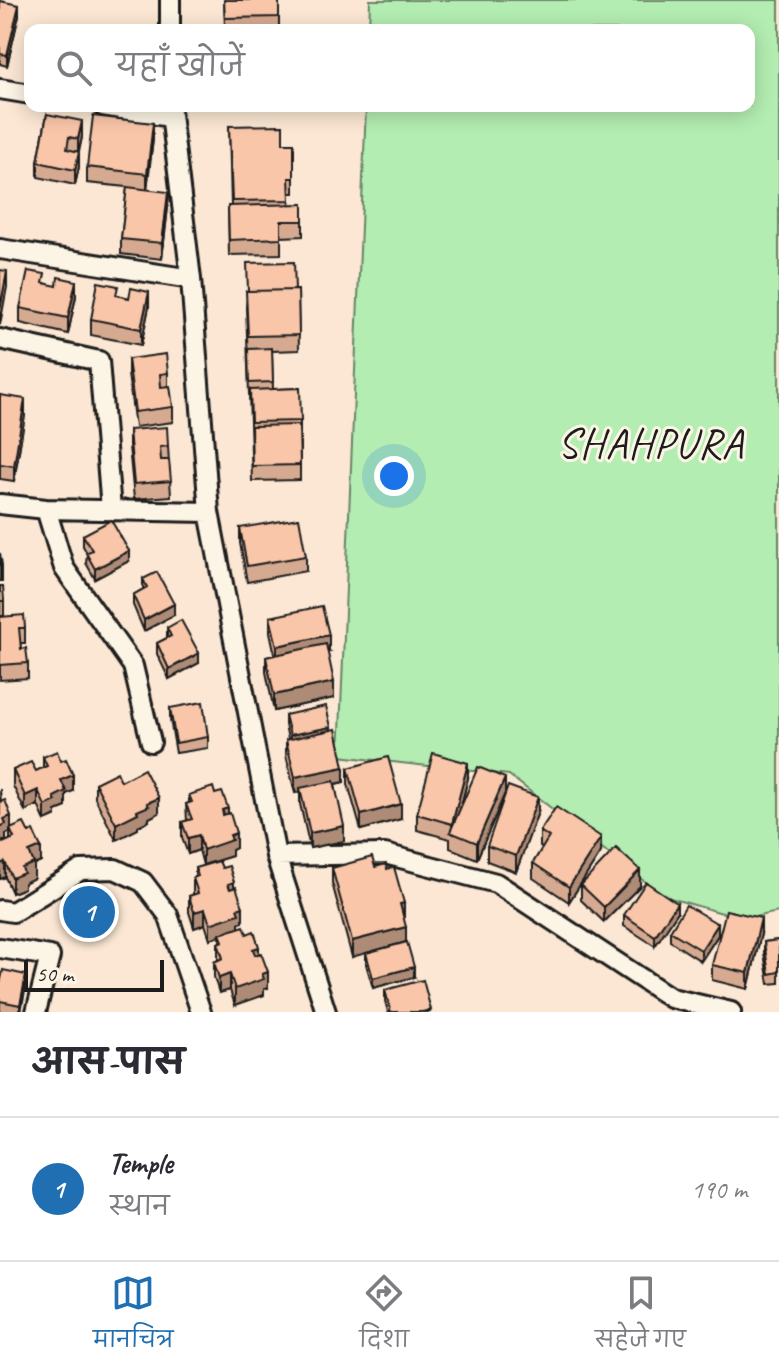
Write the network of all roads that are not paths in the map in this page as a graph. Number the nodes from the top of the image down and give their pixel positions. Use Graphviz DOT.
graph roads {
  1 [pos="170,0"];
  2 [pos="170,24"];
  3 [pos="0,89"];
  4 [pos="24,93"];
  5 [pos="170,112"];
  6 [pos="0,249"];
  7 [pos="191,279"];
  8 [pos="0,339"];
  9 [pos="0,504"];
  10 [pos="46,509"];
  11 [pos="111,510"];
  12 [pos="209,512"];
  13 [pos="151,742"];
  14 [pos="276,856"];
  15 [pos="0,910"];
  16 [pos="0,948"];
  17 [pos="36,1012"];
  18 [pos="201,1012"];
  19 [pos="326,1012"];
  20 [pos="731,1012"];
  1 -- 2 [label="street"];
  3 -- 4 [label="street"];
  5 -- 7 [label="street"];
  6 -- 7 [label="street"];
  7 -- 12 [label="street"];
  8 -- 11 [label="street"];
  9 -- 10 [label="street"];
  10 -- 11 [label="street"];
  10 -- 13 [label="street"];
  11 -- 12 [label="street"];
  12 -- 14 [label="street"];
  14 -- 19 [label="street"];
  14 -- 20 [label="street"];
  15 -- 18 [label="street"];
  16 -- 17 [label="street"];
}
